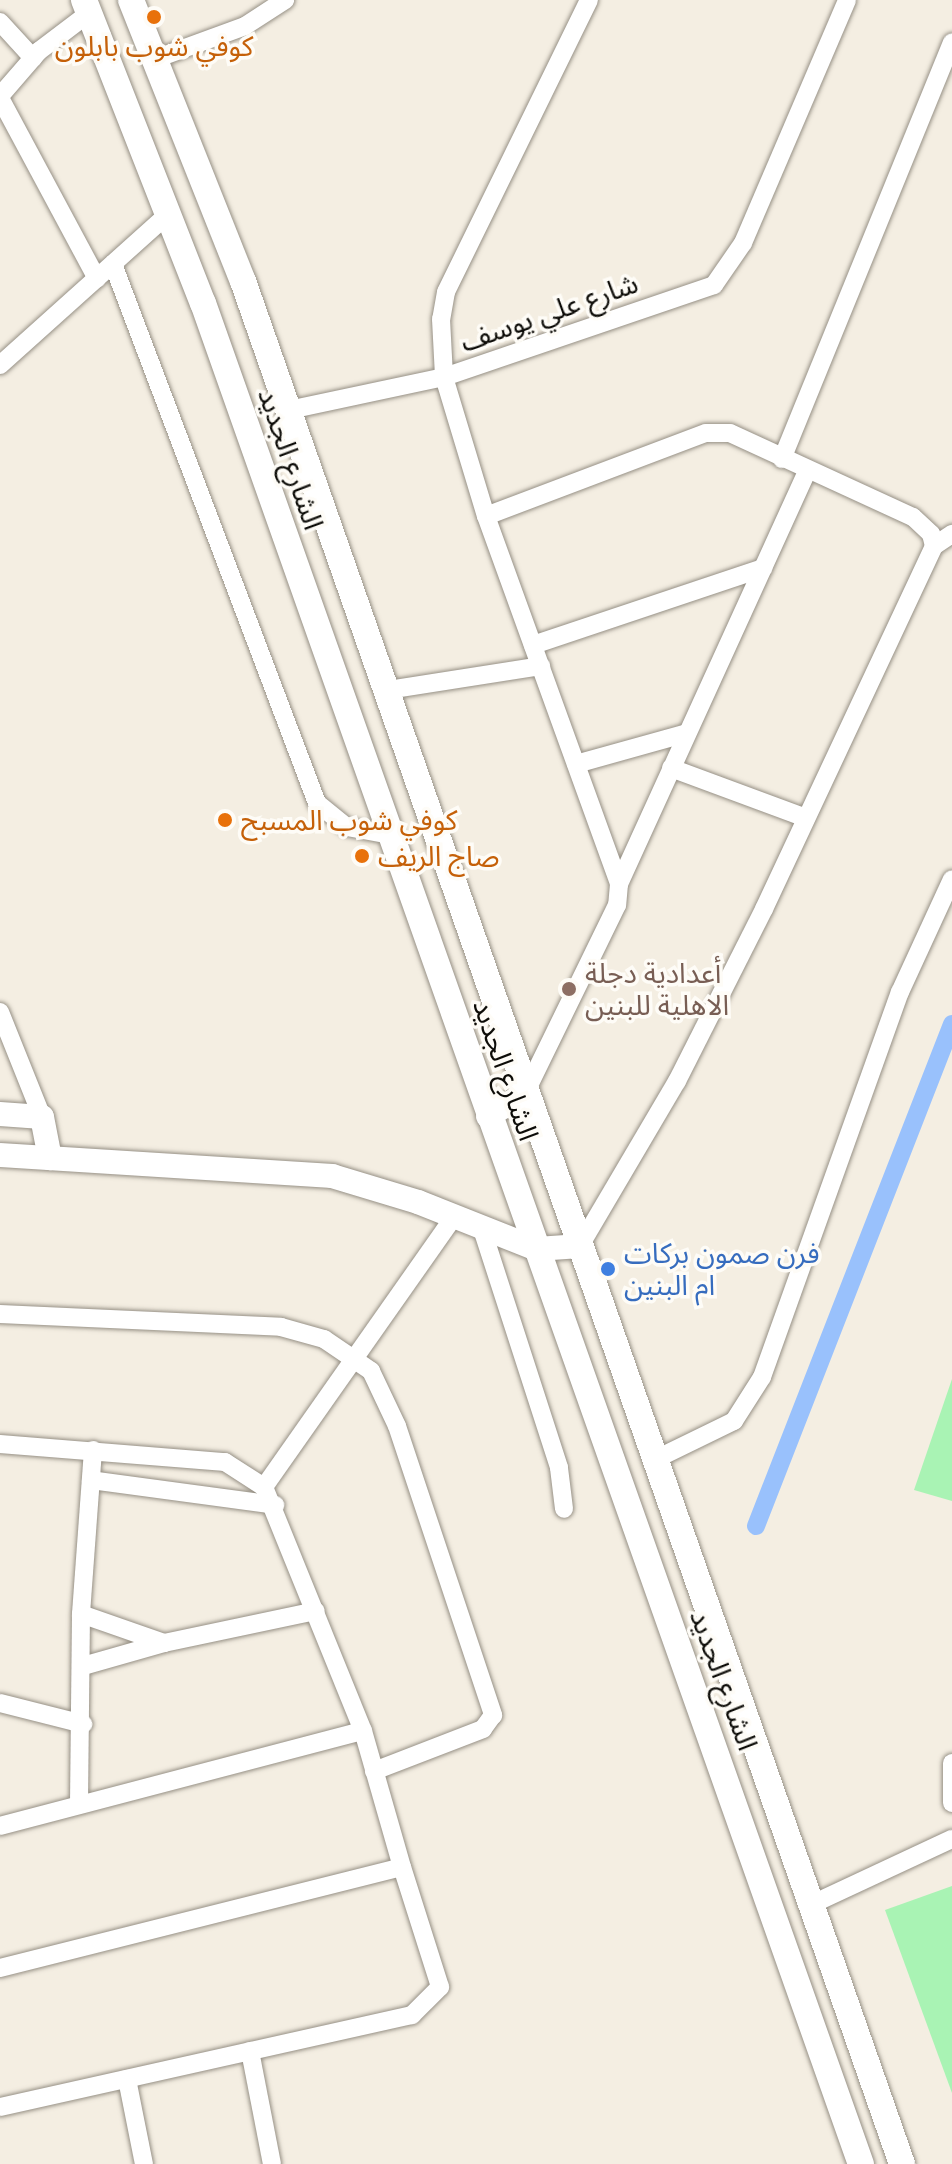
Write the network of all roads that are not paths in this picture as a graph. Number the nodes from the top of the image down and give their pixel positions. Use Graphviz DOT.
graph roads {
  1 [pos="131,0"];
  2 [pos="285,0"];
  3 [pos="589,0"];
  4 [pos="847,0"];
  5 [pos="86,6"];
  6 [pos="0,22"];
  7 [pos="952,42"];
  8 [pos="33,58"];
  9 [pos="155,59"];
  10 [pos="0,97"];
  11 [pos="168,214"];
  12 [pos="113,264"];
  13 [pos="97,279"];
  14 [pos="0,365"];
  15 [pos="444,377"];
  16 [pos="289,410"];
  17 [pos="782,459"];
  18 [pos="807,472"];
  19 [pos="486,516"];
  20 [pos="952,534"];
  21 [pos="934,546"];
  22 [pos="763,568"];
  23 [pos="533,645"];
  24 [pos="541,666"];
  25 [pos="388,690"];
  26 [pos="687,733"];
  27 [pos="576,764"];
  28 [pos="671,768"];
  29 [pos="806,818"];
  30 [pos="390,835"];
  31 [pos="952,879"];
  32 [pos="619,884"];
  33 [pos="0,1012"];
  34 [pos="525,1094"];
  35 [pos="0,1114"];
  36 [pos="488,1116"];
  37 [pos="42,1117"];
  38 [pos="0,1155"];
  39 [pos="50,1158"];
  40 [pos="454,1217"];
  41 [pos="482,1229"];
  42 [pos="580,1246"];
  43 [pos="537,1249"];
  44 [pos="0,1314"];
  45 [pos="356,1357"];
  46 [pos="0,1444"];
  47 [pos="93,1450"];
  48 [pos="654,1460"];
  49 [pos="91,1480"];
  50 [pos="264,1487"];
  51 [pos="275,1505"];
  52 [pos="564,1509"];
  53 [pos="316,1611"];
  54 [pos="81,1614"];
  55 [pos="164,1643"];
  56 [pos="83,1666"];
  57 [pos="0,1703"];
  58 [pos="83,1724"];
  59 [pos="363,1731"];
  60 [pos="952,1763"];
  61 [pos="374,1771"];
  62 [pos="952,1791"];
  63 [pos="952,1803"];
  64 [pos="79,1804"];
  65 [pos="0,1826"];
  66 [pos="952,1839"];
  67 [pos="402,1867"];
  68 [pos="808,1906"];
  69 [pos="0,1968"];
  70 [pos="250,2051"];
  71 [pos="127,2079"];
  72 [pos="0,2107"];
  73 [pos="144,2164"];
  74 [pos="272,2164"];
  75 [pos="861,2164"];
  76 [pos="902,2164"];
  1 -- 9 [label="main road, الشارع الجديد"];
  2 -- 9 [label="street"];
  3 -- 15 [label="street, شارع علي يوسف"];
  4 -- 15 [label="street, شارع علي يوسف"];
  5 -- 8 [label="street"];
  5 -- 11 [label="main road, الشارع الجديد"];
  6 -- 8 [label="street"];
  7 -- 17 [label="street"];
  8 -- 10 [label="street"];
  9 -- 16 [label="main road, الشارع الجديد"];
  10 -- 13 [label="street"];
  11 -- 12 [label="street"];
  11 -- 30 [label="main road, الشارع الجديد"];
  12 -- 13 [label="street"];
  12 -- 30 [label="street"];
  13 -- 14 [label="street"];
  15 -- 16 [label="street"];
  15 -- 19 [label="street"];
  16 -- 25 [label="main road, الشارع الجديد"];
  17 -- 18 [label="street"];
  17 -- 19 [label="street"];
  18 -- 21 [label="street"];
  18 -- 22 [label="street"];
  19 -- 23 [label="street"];
  20 -- 21 [label="street"];
  21 -- 29 [label="street"];
  22 -- 23 [label="street"];
  22 -- 26 [label="street"];
  23 -- 24 [label="street"];
  24 -- 25 [label="street"];
  24 -- 27 [label="street"];
  25 -- 34 [label="main road, الشارع الجديد"];
  26 -- 27 [label="street"];
  26 -- 28 [label="street"];
  27 -- 32 [label="street"];
  28 -- 29 [label="street"];
  28 -- 32 [label="street"];
  29 -- 42 [label="street"];
  30 -- 36 [label="main road, الشارع الجديد"];
  31 -- 48 [label="street"];
  32 -- 34 [label="street"];
  33 -- 37 [label="street"];
  34 -- 36 [label="street"];
  34 -- 42 [label="main road, الشارع الجديد"];
  35 -- 37 [label="street"];
  36 -- 43 [label="main road, الشارع الجديد"];
  37 -- 39 [label="street"];
  38 -- 39 [label="street"];
  39 -- 40 [label="street"];
  40 -- 41 [label="street"];
  40 -- 45 [label="street"];
  41 -- 43 [label="street"];
  41 -- 52 [label="street"];
  42 -- 43 [label="street"];
  42 -- 48 [label="main road, الشارع الجديد"];
  43 -- 75 [label="main road, الشارع الجديد"];
  44 -- 45 [label="street"];
  45 -- 50 [label="street"];
  45 -- 61 [label="street"];
  46 -- 47 [label="street"];
  47 -- 49 [label="street"];
  47 -- 50 [label="street"];
  48 -- 68 [label="main road, الشارع الجديد"];
  49 -- 51 [label="street"];
  49 -- 54 [label="street"];
  50 -- 51 [label="street"];
  51 -- 53 [label="street"];
  53 -- 55 [label="street"];
  53 -- 59 [label="street"];
  54 -- 55 [label="street"];
  54 -- 56 [label="street"];
  55 -- 56 [label="street"];
  56 -- 58 [label="street"];
  57 -- 58 [label="street"];
  58 -- 64 [label="street"];
  59 -- 61 [label="street"];
  59 -- 64 [label="street"];
  60 -- 62 [label="street"];
  61 -- 67 [label="street"];
  62 -- 63 [label="street"];
  64 -- 65 [label="street"];
  66 -- 68 [label="street"];
  67 -- 69 [label="street"];
  67 -- 70 [label="street"];
  68 -- 76 [label="main road, الشارع الجديد"];
  70 -- 71 [label="street"];
  70 -- 74 [label="street"];
  71 -- 72 [label="street"];
  71 -- 73 [label="street"];
}
